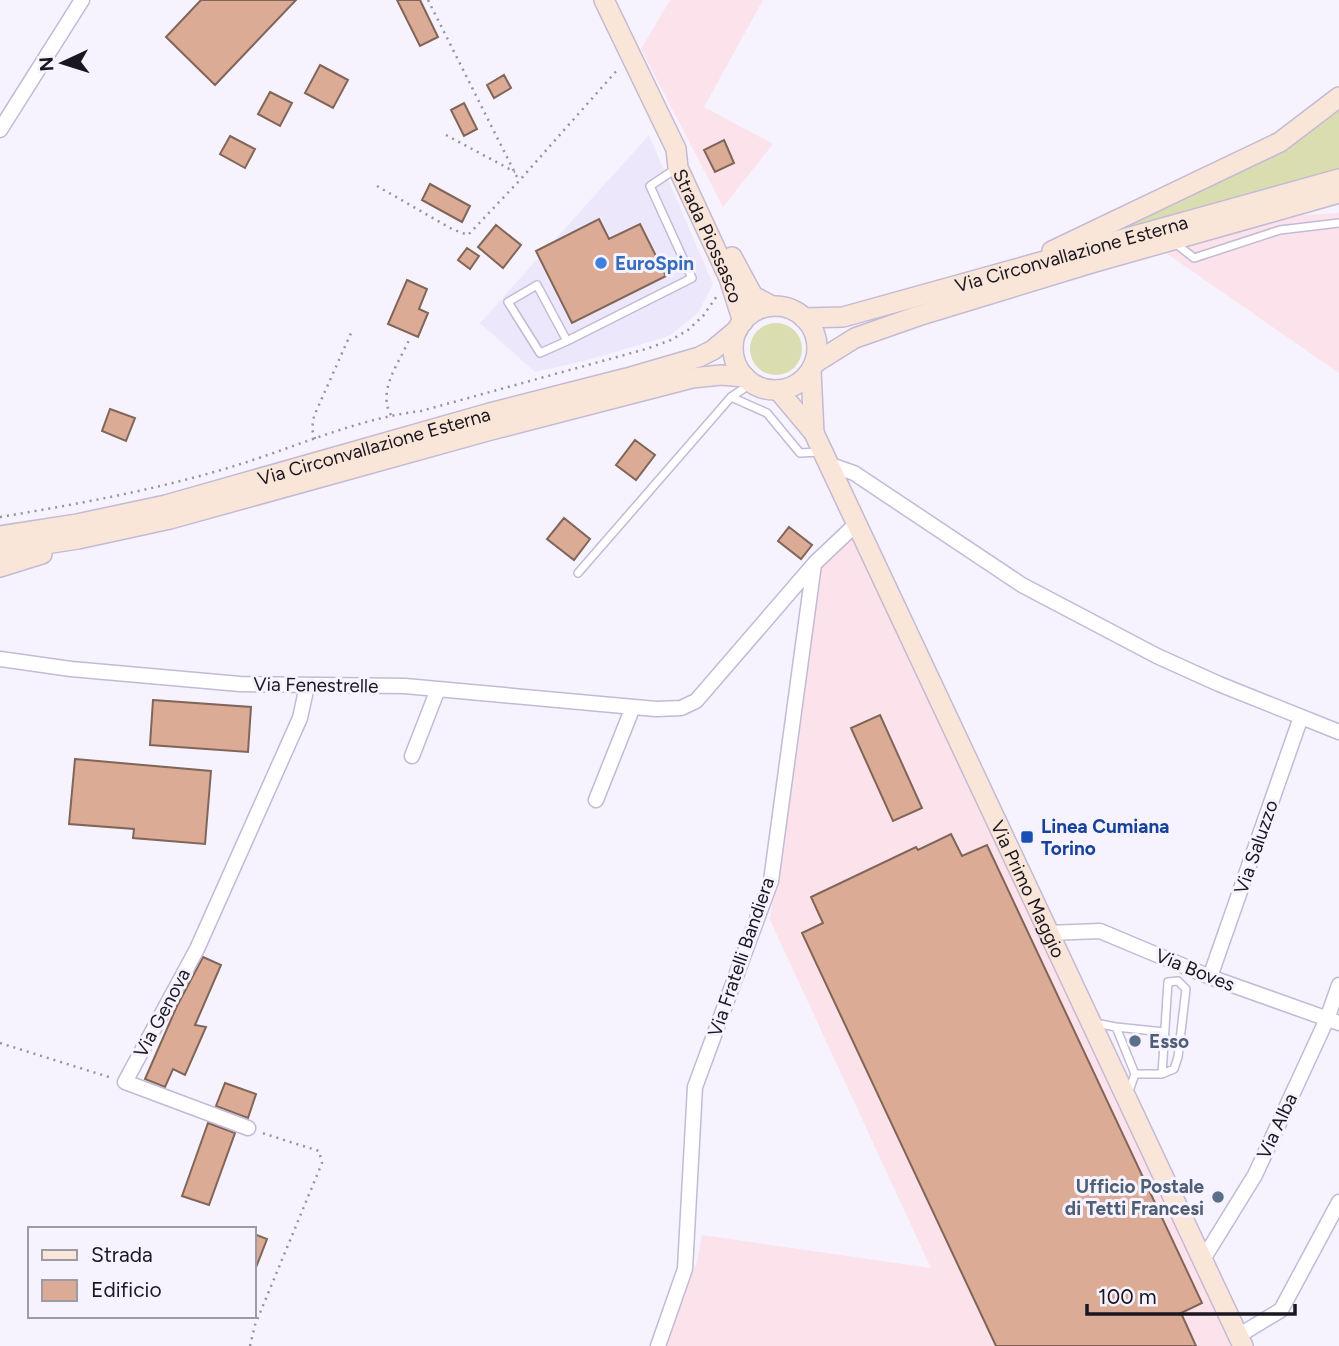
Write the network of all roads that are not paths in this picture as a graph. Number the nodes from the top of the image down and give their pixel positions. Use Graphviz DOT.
graph roads {
  1 [pos="82,0"];
  2 [pos="604,0"];
  3 [pos="1339,97"];
  4 [pos="0,130"];
  5 [pos="677,158"];
  6 [pos="1339,179"];
  7 [pos="1339,193"];
  8 [pos="1339,204"];
  9 [pos="1275,211"];
  10 [pos="1339,223"];
  11 [pos="1171,240"];
  12 [pos="1026,274"];
  13 [pos="772,306"];
  14 [pos="804,318"];
  15 [pos="740,325"];
  16 [pos="567,341"];
  17 [pos="813,367"];
  18 [pos="748,380"];
  19 [pos="778,390"];
  20 [pos="731,397"];
  21 [pos="814,433"];
  22 [pos="825,458"];
  23 [pos="855,525"];
  24 [pos="0,536"];
  25 [pos="78,539"];
  26 [pos="0,551"];
  27 [pos="815,563"];
  28 [pos="0,567"];
  29 [pos="579,573"];
  30 [pos="0,659"];
  31 [pos="307,686"];
  32 [pos="438,689"];
  33 [pos="633,707"];
  34 [pos="1301,717"];
  35 [pos="1339,732"];
  36 [pos="412,756"];
  37 [pos="596,800"];
  38 [pos="1048,933"];
  39 [pos="1210,977"];
  40 [pos="1339,985"];
  41 [pos="1333,1021"];
  42 [pos="1090,1022"];
  43 [pos="1116,1027"];
  44 [pos="1164,1032"];
  45 [pos="1135,1074"];
  46 [pos="1162,1074"];
  47 [pos="1126,1098"];
  48 [pos="248,1128"];
  49 [pos="1339,1202"];
  50 [pos="1202,1261"];
  51 [pos="1240,1341"];
  52 [pos="658,1346"];
  1 -- 4 [label="street"];
  2 -- 5 [label="main road, Strada Piossasco"];
  3 -- 12 [label="main road"];
  5 -- 13 [label="main road, Strada Piossasco"];
  5 -- 15 [label="main road, Strada Piossasco"];
  5 -- 16 [label="lane"];
  6 -- 12 [label="main road, Via Circonvallazione Esterna"];
  7 -- 9 [label="main road, Via Circonvallazione Esterna"];
  8 -- 9 [label="main road"];
  9 -- 11 [label="main road, Via Circonvallazione Esterna"];
  10 -- 11 [label="lane, Via Circonvallazione Esterna"];
  11 -- 12 [label="main road, Via Circonvallazione Esterna"];
  12 -- 14 [label="main road, Via Circonvallazione Esterna"];
  12 -- 17 [label="main road, Via Circonvallazione Esterna"];
  13 -- 14 [label="main road"];
  13 -- 15 [label="main road"];
  14 -- 17 [label="main road"];
  15 -- 18 [label="main road"];
  15 -- 24 [label="main road, Via Circonvallazione Esterna"];
  16 -- 16 [label="lane"];
  17 -- 19 [label="main road"];
  17 -- 21 [label="main road, Via Primo Maggio"];
  18 -- 19 [label="main road"];
  18 -- 20 [label="lane"];
  18 -- 25 [label="main road, Via Circonvallazione Esterna"];
  19 -- 21 [label="main road, Via Primo Maggio"];
  20 -- 22 [label="lane"];
  20 -- 29 [label="lane"];
  21 -- 22 [label="main road, Via Primo Maggio"];
  22 -- 23 [label="main road, Via Primo Maggio"];
  22 -- 34 [label="street"];
  23 -- 27 [label="street, Via Fenestrelle"];
  23 -- 38 [label="main road, Via Primo Maggio"];
  25 -- 26 [label="main road, Via Circonvallazione Esterna"];
  25 -- 28 [label="main road"];
  27 -- 33 [label="street, Via Fenestrelle"];
  27 -- 52 [label="street, Via Fratelli Bandiera"];
  30 -- 31 [label="street, Via Fenestrelle"];
  31 -- 32 [label="street, Via Fenestrelle"];
  31 -- 48 [label="street, Via Genova"];
  32 -- 33 [label="street, Via Fenestrelle"];
  32 -- 36 [label="street"];
  33 -- 37 [label="street"];
  34 -- 35 [label="street"];
  34 -- 39 [label="street, Via Saluzzo"];
  38 -- 39 [label="street, Via Boves"];
  38 -- 42 [label="main road, Via Primo Maggio"];
  39 -- 41 [label="street, Via Boves"];
  40 -- 41 [label="street, Via Alba"];
  41 -- 50 [label="street, Via Alba"];
  42 -- 43 [label="lane"];
  42 -- 47 [label="main road, Via Primo Maggio"];
  43 -- 44 [label="lane"];
  43 -- 45 [label="lane"];
  44 -- 46 [label="lane"];
  44 -- 46 [label="lane"];
  45 -- 46 [label="lane"];
  45 -- 47 [label="lane"];
  47 -- 50 [label="main road, Via Primo Maggio"];
  49 -- 51 [label="street"];
  50 -- 51 [label="main road, Via Primo Maggio"];
}
